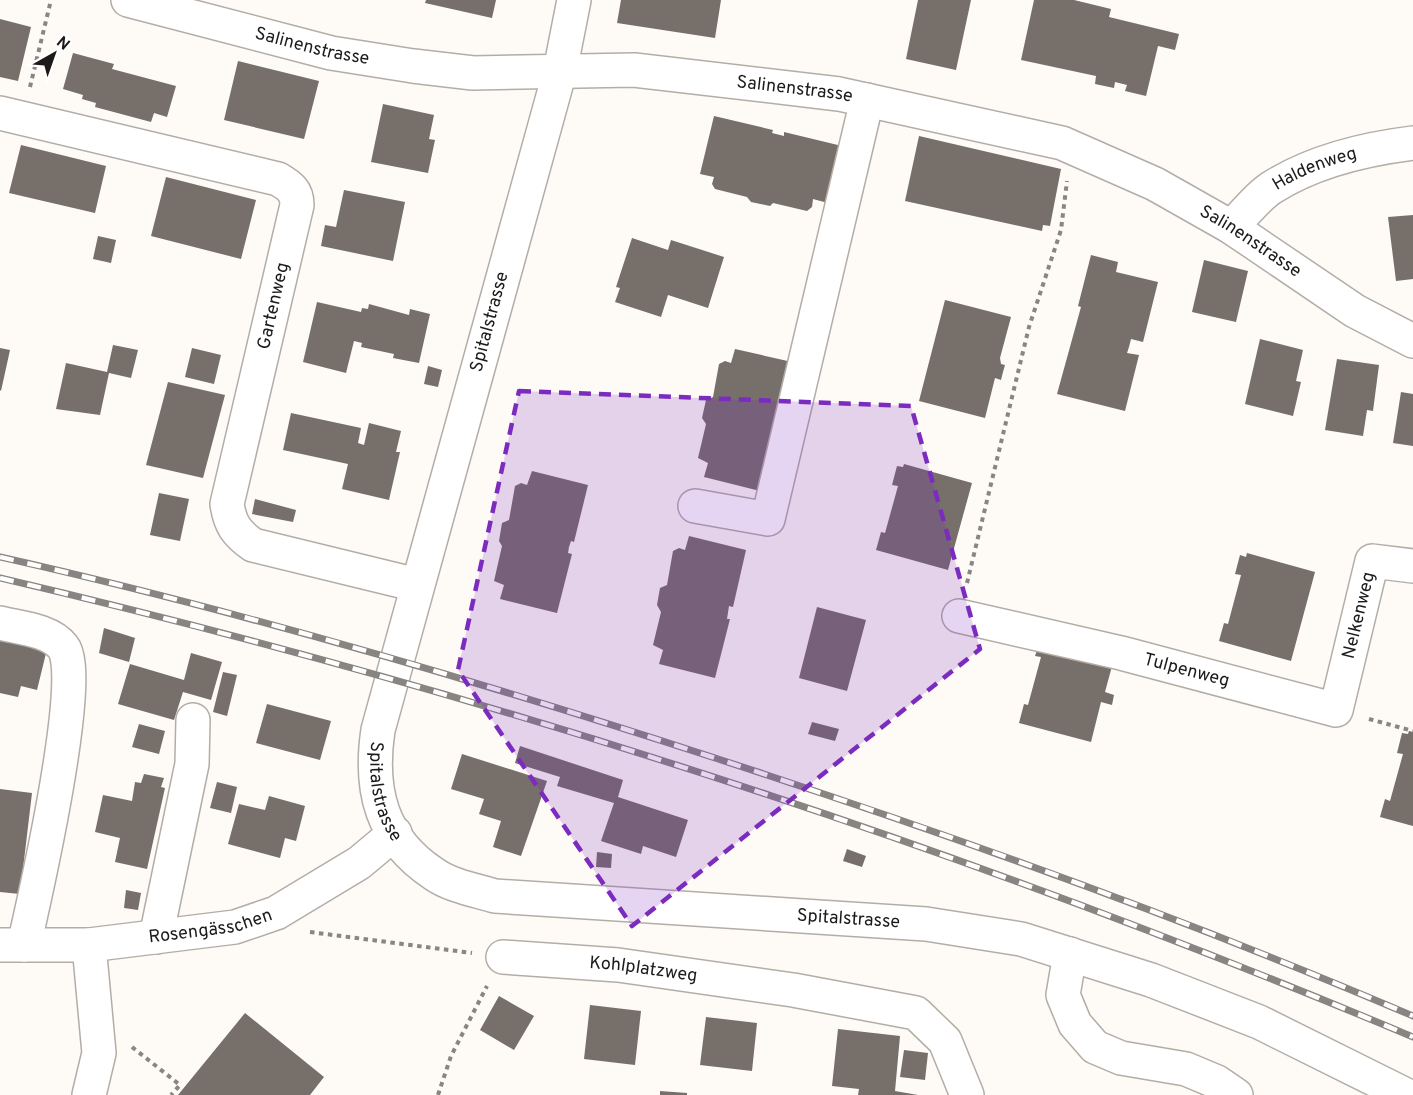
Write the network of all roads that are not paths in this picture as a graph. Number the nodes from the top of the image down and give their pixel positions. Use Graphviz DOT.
graph roads {
  1 [pos="128,0"];
  2 [pos="574,0"];
  3 [pos="560,71"];
  4 [pos="867,100"];
  5 [pos="11,115"];
  6 [pos="1413,143"];
  7 [pos="1231,227"];
  8 [pos="1413,341"];
  9 [pos="695,506"];
  10 [pos="1413,566"];
  11 [pos="417,585"];
  12 [pos="959,616"];
  13 [pos="0,623"];
  14 [pos="1336,711"];
  15 [pos="193,720"];
  16 [pos="395,833"];
  17 [pos="156,937"];
  18 [pos="12,945"];
  19 [pos="89,945"];
  20 [pos="1070,954"];
  21 [pos="503,957"];
  22 [pos="89,1095"];
  23 [pos="967,1095"];
  24 [pos="1236,1095"];
  25 [pos="1406,1095"];
  1 -- 3 [label="street, Salinenstrasse"];
  2 -- 3 [label="street, Spitalstrasse"];
  3 -- 4 [label="street, Salinenstrasse"];
  3 -- 11 [label="street, Spitalstrasse"];
  4 -- 7 [label="street, Salinenstrasse"];
  4 -- 9 [label="street"];
  5 -- 11 [label="street, Gartenweg"];
  6 -- 7 [label="street, Haldenweg"];
  7 -- 8 [label="street, Salinenstrasse"];
  10 -- 14 [label="street, Nelkenweg"];
  11 -- 16 [label="street, Spitalstrasse"];
  12 -- 14 [label="street, Tulpenweg"];
  13 -- 18 [label="street"];
  15 -- 17 [label="street"];
  16 -- 17 [label="street, Rosengässchen"];
  16 -- 20 [label="street, Spitalstrasse"];
  17 -- 19 [label="street, Rosengässchen"];
  18 -- 19 [label="street, Rosengässchen"];
  19 -- 22 [label="street"];
  20 -- 24 [label="street"];
  20 -- 25 [label="street, Spitalstrasse"];
  21 -- 23 [label="street, Kohlplatzweg"];
}
